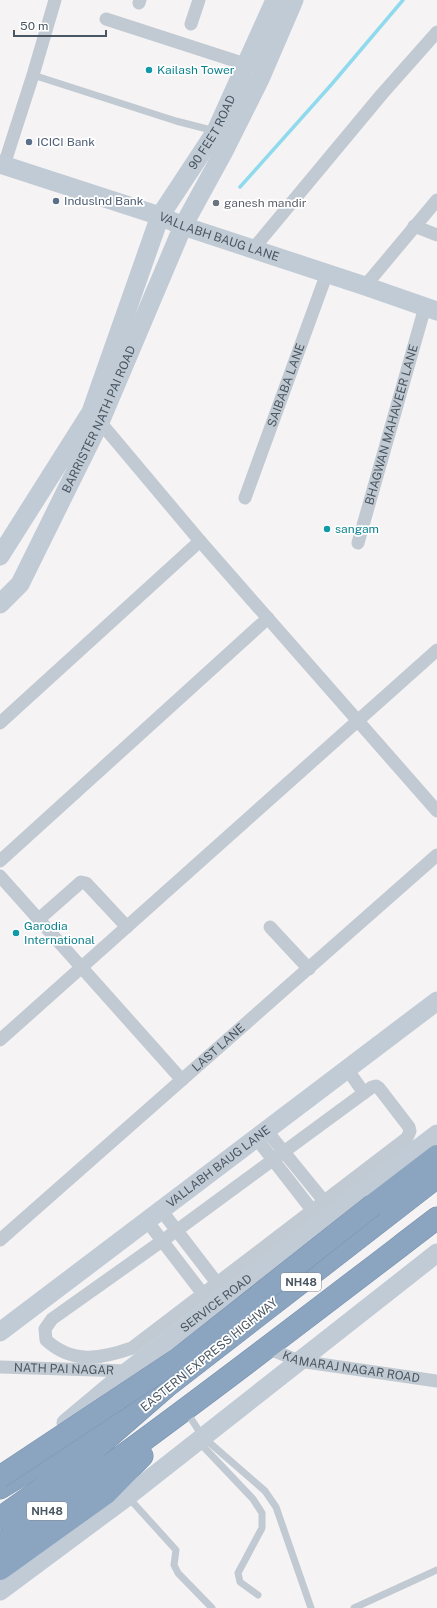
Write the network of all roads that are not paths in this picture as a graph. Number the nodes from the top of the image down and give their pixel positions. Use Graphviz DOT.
graph roads {
  1 [pos="55,0"];
  2 [pos="199,0"];
  3 [pos="275,0"];
  4 [pos="294,0"];
  5 [pos="106,19"];
  6 [pos="192,24"];
  7 [pos="437,32"];
  8 [pos="245,64"];
  9 [pos="33,75"];
  10 [pos="216,131"];
  11 [pos="2,165"];
  12 [pos="437,200"];
  13 [pos="160,216"];
  14 [pos="183,226"];
  15 [pos="414,226"];
  16 [pos="437,234"];
  17 [pos="253,249"];
  18 [pos="327,273"];
  19 [pos="365,286"];
  20 [pos="431,309"];
  21 [pos="95,418"];
  22 [pos="245,498"];
  23 [pos="200,541"];
  24 [pos="358,542"];
  25 [pos="0,556"];
  26 [pos="0,604"];
  27 [pos="268,618"];
  28 [pos="437,650"];
  29 [pos="358,722"];
  30 [pos="0,723"];
  31 [pos="437,811"];
  32 [pos="437,855"];
  33 [pos="0,861"];
  34 [pos="0,876"];
  35 [pos="39,919"];
  36 [pos="127,927"];
  37 [pos="270,927"];
  38 [pos="82,967"];
  39 [pos="308,969"];
  40 [pos="437,1001"];
  41 [pos="0,1040"];
  42 [pos="347,1069"];
  43 [pos="182,1080"];
  44 [pos="364,1093"];
  45 [pos="261,1134"];
  46 [pos="437,1134"];
  47 [pos="284,1151"];
  48 [pos="437,1156"];
  49 [pos="273,1160"];
  50 [pos="437,1177"];
  51 [pos="324,1201"];
  52 [pos="312,1210"];
  53 [pos="154,1215"];
  54 [pos="437,1218"];
  55 [pos="176,1231"];
  56 [pos="0,1240"];
  57 [pos="162,1240"];
  58 [pos="434,1258"];
  59 [pos="217,1283"];
  60 [pos="60,1286"];
  61 [pos="203,1294"];
  62 [pos="73,1304"];
  63 [pos="0,1332"];
  64 [pos="267,1348"];
  65 [pos="299,1361"];
  66 [pos="0,1367"];
  67 [pos="128,1371"];
  68 [pos="437,1381"];
  69 [pos="166,1387"];
  70 [pos="186,1410"];
  71 [pos="200,1439"];
  72 [pos="0,1477"];
  73 [pos="0,1480"];
  74 [pos="0,1488"];
  75 [pos="128,1496"];
  76 [pos="1,1517"];
  77 [pos="0,1544"];
  78 [pos="0,1569"];
  79 [pos="437,1570"];
  80 [pos="0,1591"];
  81 [pos="258,1595"];
  82 [pos="212,1608"];
  83 [pos="312,1608"];
  84 [pos="354,1608"];
  1 -- 9 [label="street"];
  2 -- 6 [label="street"];
  3 -- 8 [label="street, 90 FEET ROAD"];
  4 -- 14 [label="street, BARRISTER NATH PAI ROAD"];
  5 -- 8 [label="street"];
  7 -- 17 [label="street"];
  8 -- 10 [label="street, 90 FEET ROAD"];
  9 -- 10 [label="lane"];
  9 -- 11 [label="street"];
  10 -- 13 [label="street, 90 FEET ROAD"];
  11 -- 13 [label="street, VALLABH BAUG LANE"];
  12 -- 15 [label="street"];
  13 -- 14 [label="street, VALLABH BAUG LANE"];
  13 -- 21 [label="street, 90 FEET ROAD"];
  14 -- 17 [label="street, VALLABH BAUG LANE"];
  14 -- 21 [label="street, BARRISTER NATH PAI ROAD"];
  15 -- 16 [label="street"];
  15 -- 19 [label="street"];
  17 -- 18 [label="street, VALLABH BAUG LANE"];
  18 -- 19 [label="street, VALLABH BAUG LANE"];
  18 -- 22 [label="street, SAIBABA LANE"];
  19 -- 20 [label="street, VALLABH BAUG LANE"];
  20 -- 24 [label="street, BHAGWAN MAHAVEER LANE"];
  21 -- 23 [label="street"];
  21 -- 25 [label="street"];
  21 -- 26 [label="street, BARRISTER NATH PAI ROAD"];
  23 -- 27 [label="street"];
  23 -- 30 [label="street"];
  27 -- 29 [label="street"];
  27 -- 33 [label="street"];
  28 -- 29 [label="street"];
  29 -- 31 [label="street"];
  29 -- 36 [label="street"];
  32 -- 39 [label="street, LAST LANE"];
  34 -- 35 [label="street"];
  35 -- 36 [label="street"];
  35 -- 38 [label="street"];
  36 -- 38 [label="street"];
  37 -- 39 [label="street"];
  38 -- 41 [label="street"];
  38 -- 43 [label="street"];
  39 -- 43 [label="street, LAST LANE"];
  40 -- 42 [label="street, VALLABH BAUG LANE"];
  42 -- 44 [label="street"];
  42 -- 45 [label="street, VALLABH BAUG LANE"];
  43 -- 56 [label="street, LAST LANE"];
  44 -- 47 [label="street"];
  44 -- 51 [label="street"];
  45 -- 47 [label="street"];
  45 -- 49 [label="street"];
  45 -- 53 [label="street, VALLABH BAUG LANE"];
  46 -- 67 [label="street, SERVICE ROAD"];
  47 -- 49 [label="street"];
  47 -- 51 [label="street"];
  48 -- 72 [label="highway, bridge"];
  49 -- 52 [label="street"];
  49 -- 55 [label="street"];
  50 -- 69 [label="highway, EASTERN EXPRESS HIGHWAY / NH48"];
  51 -- 52 [label="street"];
  52 -- 59 [label="street"];
  53 -- 55 [label="street"];
  53 -- 57 [label="street"];
  53 -- 60 [label="street, VALLABH BAUG LANE"];
  54 -- 64 [label="highway, NH48"];
  55 -- 57 [label="street"];
  55 -- 59 [label="street"];
  57 -- 61 [label="street"];
  57 -- 62 [label="street"];
  58 -- 65 [label="street"];
  59 -- 61 [label="street"];
  60 -- 62 [label="street"];
  60 -- 63 [label="street, VALLABH BAUG LANE"];
  61 -- 62 [label="street"];
  64 -- 65 [label="street, KAMARAJ NAGAR ROAD"];
  64 -- 70 [label="highway, NH48"];
  65 -- 68 [label="street, KAMARAJ NAGAR ROAD"];
  65 -- 71 [label="street"];
  66 -- 67 [label="street, NATH PAI NAGAR"];
  67 -- 73 [label="street, SERVICE ROAD"];
  69 -- 74 [label="highway"];
  69 -- 76 [label="highway, EASTERN EXPRESS HIGHWAY / NH48"];
  70 -- 71 [label="lane"];
  70 -- 77 [label="highway, NH48"];
  70 -- 78 [label="highway"];
  71 -- 75 [label="street"];
  71 -- 81 [label="lane"];
  71 -- 83 [label="lane"];
  75 -- 80 [label="street"];
  75 -- 82 [label="lane"];
  79 -- 84 [label="lane"];
}
